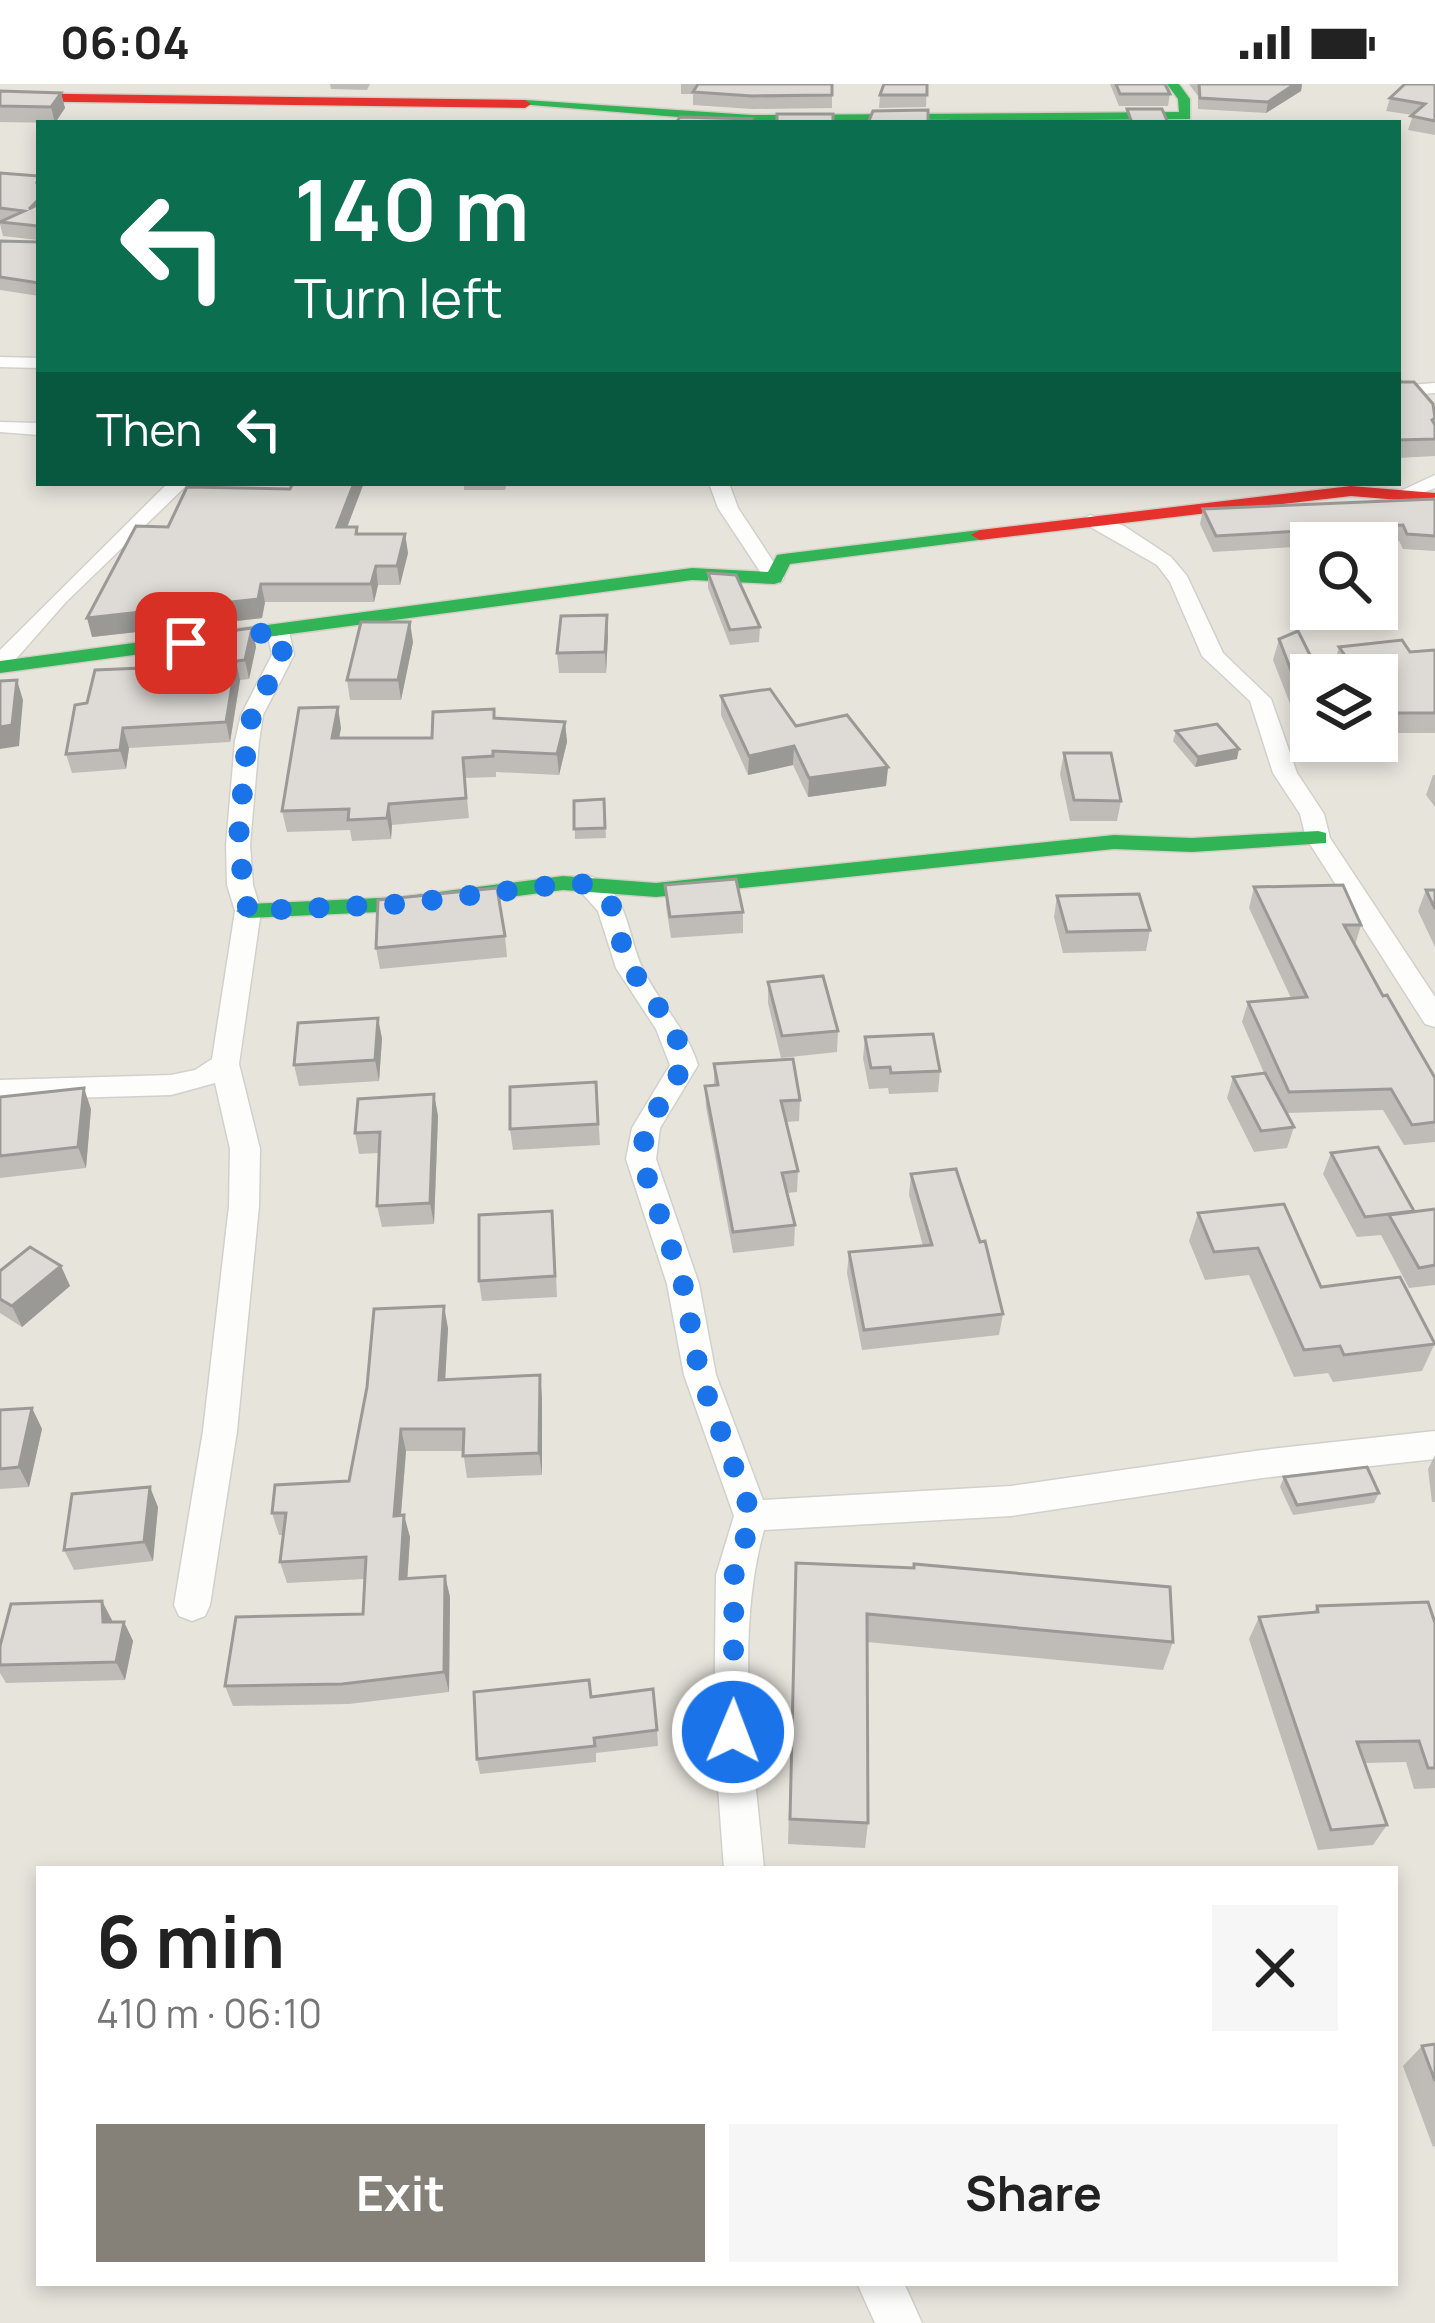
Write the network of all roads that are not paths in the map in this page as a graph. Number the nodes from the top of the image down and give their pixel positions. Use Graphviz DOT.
graph roads {
  1 [pos="1173,84"];
  2 [pos="0,97"];
  3 [pos="784,120"];
  4 [pos="891,120"];
  5 [pos="0,362"];
  6 [pos="36,363"];
  7 [pos="1435,388"];
  8 [pos="1401,391"];
  9 [pos="0,427"];
  10 [pos="36,429"];
  11 [pos="1435,482"];
  12 [pos="176,486"];
  13 [pos="720,486"];
  14 [pos="1406,494"];
  15 [pos="1435,498"];
  16 [pos="1090,521"];
  17 [pos="774,578"];
  18 [pos="278,631"];
  19 [pos="0,665"];
  20 [pos="1318,838"];
  21 [pos="586,884"];
  22 [pos="248,911"];
  23 [pos="1435,1018"];
  24 [pos="225,1064"];
  25 [pos="0,1090"];
  26 [pos="1435,1445"];
  27 [pos="752,1516"];
  28 [pos="192,1605"];
  29 [pos="744,1866"];
  30 [pos="881,2286"];
  31 [pos="898,2323"];
  1 -- 4 [label="street"];
  2 -- 3 [label="street"];
  5 -- 6 [label="street"];
  7 -- 8 [label="street"];
  9 -- 10 [label="street"];
  11 -- 14 [label="street"];
  12 -- 19 [label="street"];
  13 -- 17 [label="street"];
  14 -- 15 [label="street"];
  14 -- 16 [label="street"];
  16 -- 17 [label="street"];
  16 -- 20 [label="street"];
  17 -- 18 [label="street"];
  18 -- 19 [label="street"];
  18 -- 22 [label="street"];
  20 -- 21 [label="street"];
  20 -- 23 [label="street"];
  21 -- 22 [label="street"];
  21 -- 27 [label="street"];
  22 -- 24 [label="street"];
  24 -- 25 [label="street"];
  24 -- 28 [label="street"];
  26 -- 27 [label="street"];
  27 -- 29 [label="street"];
  30 -- 31 [label="street"];
}
